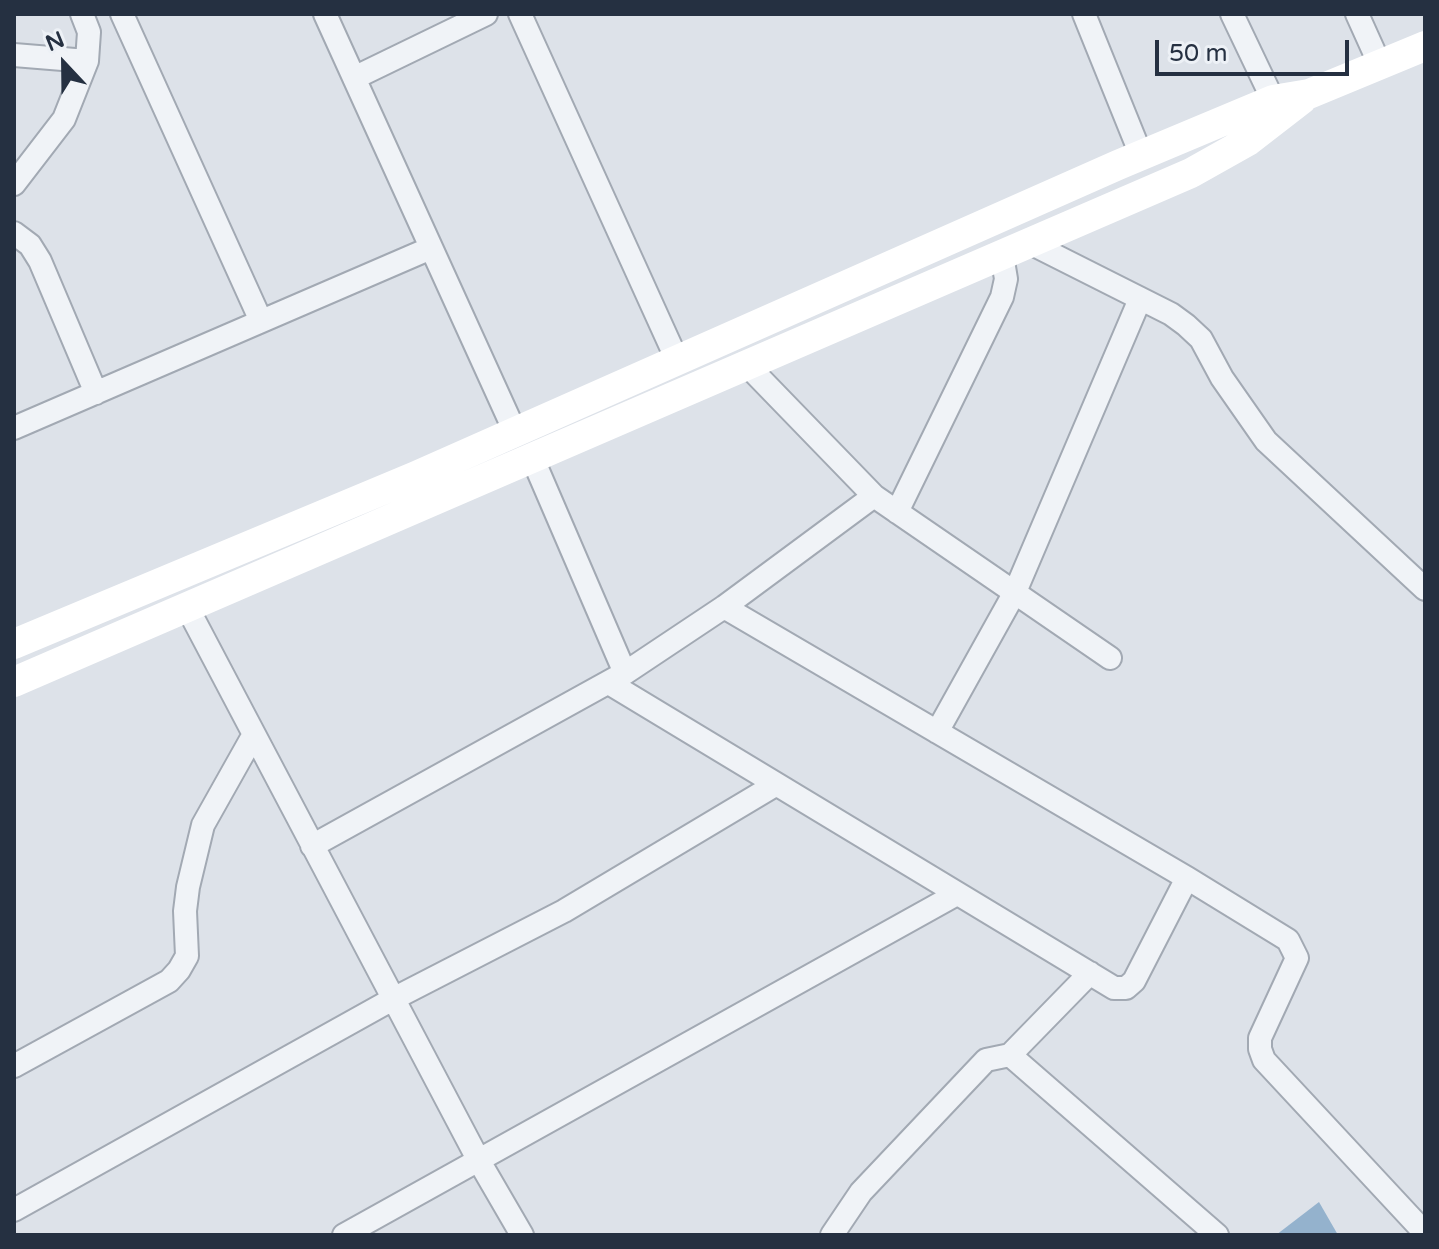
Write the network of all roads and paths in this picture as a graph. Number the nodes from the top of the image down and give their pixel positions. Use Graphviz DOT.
graph roads {
  1 [pos="325,14"];
  2 [pos="486,14"];
  3 [pos="520,14"];
  4 [pos="1084,14"];
  5 [pos="1232,14"];
  6 [pos="1357,14"];
  7 [pos="126,15"];
  8 [pos="85,23"];
  9 [pos="1425,46"];
  10 [pos="14,55"];
  11 [pos="87,61"];
  12 [pos="1380,65"];
  13 [pos="354,78"];
  14 [pos="1309,94"];
  15 [pos="1273,100"];
  16 [pos="1141,155"];
  17 [pos="14,184"];
  18 [pos="14,233"];
  19 [pos="1030,243"];
  20 [pos="431,248"];
  21 [pos="1002,255"];
  22 [pos="1140,299"];
  23 [pos="261,321"];
  24 [pos="677,360"];
  25 [pos="747,365"];
  26 [pos="96,393"];
  27 [pos="14,428"];
  28 [pos="515,432"];
  29 [pos="532,457"];
  30 [pos="874,496"];
  31 [pos="897,512"];
  32 [pos="1425,589"];
  33 [pos="1015,592"];
  34 [pos="187,607"];
  35 [pos="724,607"];
  36 [pos="14,644"];
  37 [pos="1110,658"];
  38 [pos="617,678"];
  39 [pos="14,682"];
  40 [pos="937,732"];
  41 [pos="253,736"];
  42 [pos="775,785"];
  43 [pos="312,846"];
  44 [pos="1187,878"];
  45 [pos="957,894"];
  46 [pos="1090,973"];
  47 [pos="393,999"];
  48 [pos="1010,1055"];
  49 [pos="14,1066"];
  50 [pos="479,1161"];
  51 [pos="14,1210"];
  52 [pos="1425,1233"];
  53 [pos="344,1235"];
  54 [pos="522,1235"];
  55 [pos="832,1235"];
  56 [pos="1217,1235"];
  1 -- 13 [label="street"];
  2 -- 13 [label="street"];
  3 -- 24 [label="street"];
  4 -- 16 [label="street"];
  5 -- 15 [label="street"];
  6 -- 12 [label="street"];
  7 -- 8 [label="street"];
  7 -- 23 [label="street"];
  8 -- 11 [label="street"];
  9 -- 12 [label="street"];
  10 -- 11 [label="street"];
  11 -- 17 [label="street"];
  12 -- 14 [label="street"];
  13 -- 20 [label="street"];
  14 -- 15 [label="street"];
  14 -- 19 [label="street"];
  15 -- 16 [label="street"];
  16 -- 24 [label="street"];
  18 -- 26 [label="street"];
  19 -- 21 [label="street"];
  19 -- 22 [label="street"];
  20 -- 23 [label="street"];
  20 -- 28 [label="street"];
  21 -- 25 [label="street"];
  21 -- 31 [label="street"];
  22 -- 32 [label="street"];
  22 -- 33 [label="street"];
  23 -- 26 [label="street"];
  24 -- 28 [label="street"];
  25 -- 29 [label="street"];
  25 -- 30 [label="street"];
  26 -- 27 [label="street"];
  28 -- 36 [label="street"];
  29 -- 34 [label="street"];
  29 -- 38 [label="street"];
  30 -- 31 [label="street"];
  30 -- 35 [label="street"];
  31 -- 33 [label="street"];
  33 -- 37 [label="street"];
  33 -- 40 [label="street"];
  34 -- 39 [label="street"];
  34 -- 41 [label="street"];
  35 -- 38 [label="street"];
  35 -- 40 [label="street"];
  38 -- 42 [label="street"];
  38 -- 43 [label="street"];
  40 -- 44 [label="street"];
  41 -- 43 [label="street"];
  41 -- 49 [label="street"];
  42 -- 45 [label="street"];
  42 -- 47 [label="street"];
  43 -- 47 [label="street"];
  44 -- 46 [label="street"];
  44 -- 52 [label="street"];
  45 -- 46 [label="street"];
  45 -- 50 [label="street"];
  46 -- 48 [label="street"];
  47 -- 50 [label="street"];
  47 -- 51 [label="street"];
  48 -- 55 [label="street"];
  48 -- 56 [label="street"];
  50 -- 53 [label="street"];
  50 -- 54 [label="street"];
}
